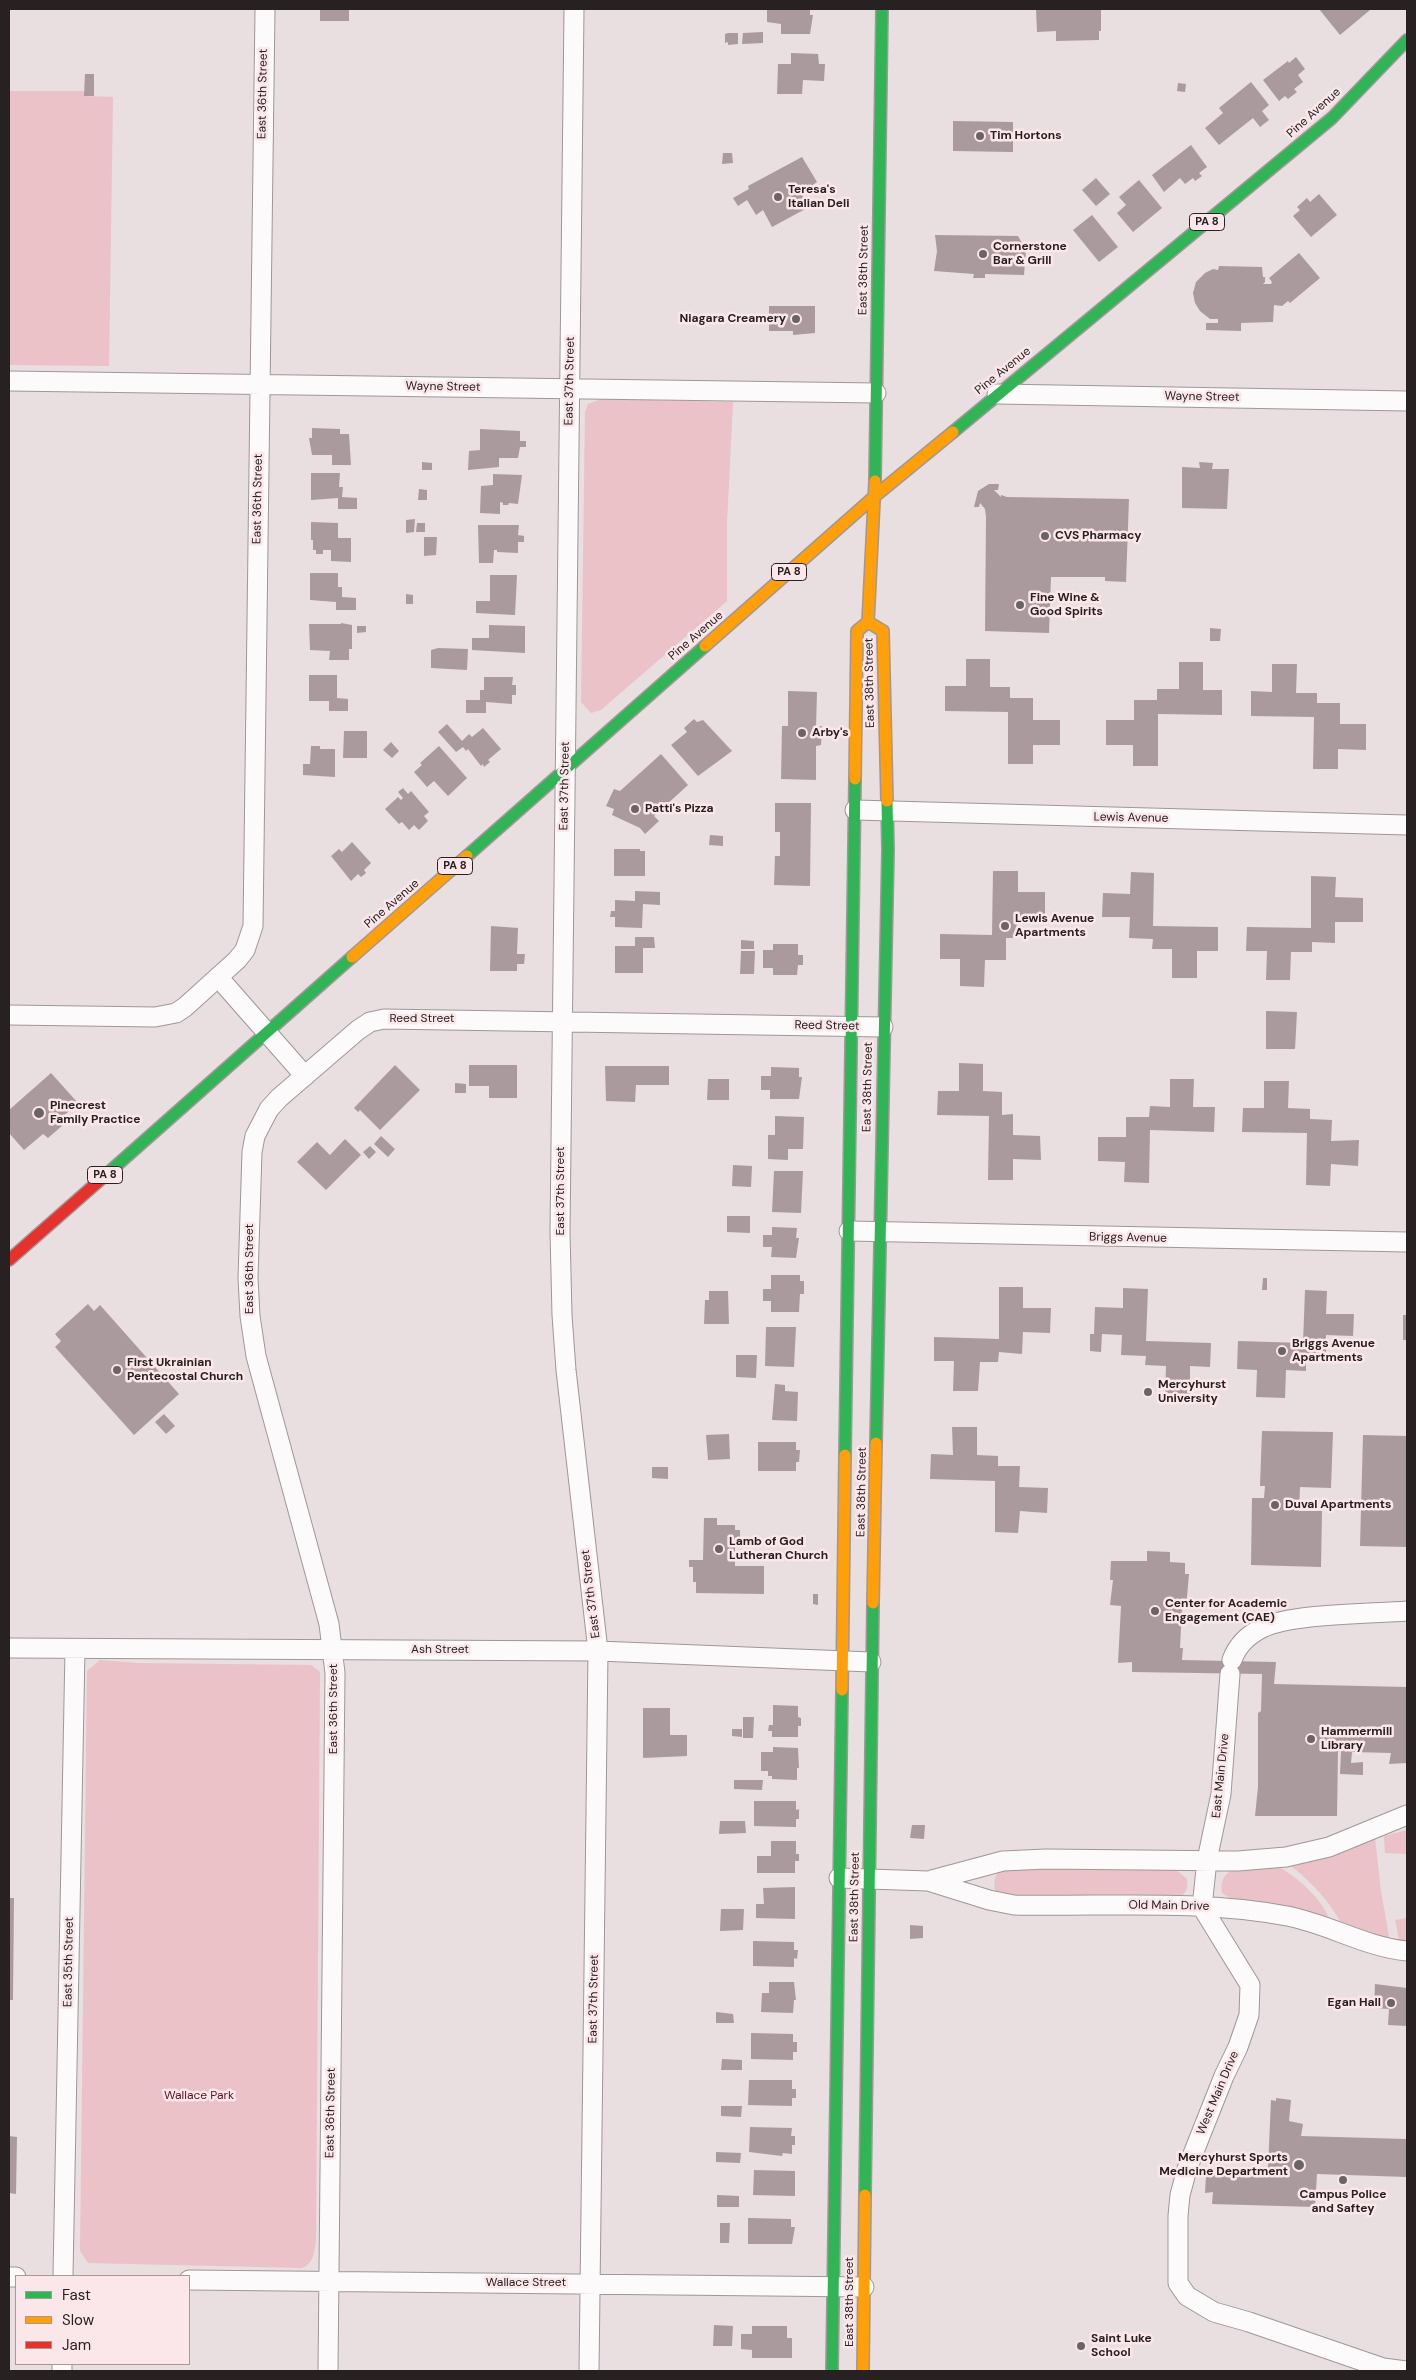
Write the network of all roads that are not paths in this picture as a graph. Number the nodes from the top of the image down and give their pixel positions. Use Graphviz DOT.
graph roads {
  1 [pos="265,9"];
  2 [pos="574,9"];
  3 [pos="882,9"];
  4 [pos="1407,40"];
  5 [pos="9,381"];
  6 [pos="260,384"];
  7 [pos="570,389"];
  8 [pos="876,393"];
  9 [pos="997,394"];
  10 [pos="1407,401"];
  11 [pos="875,496"];
  12 [pos="868,622"];
  13 [pos="565,769"];
  14 [pos="856,810"];
  15 [pos="887,812"];
  16 [pos="1407,825"];
  17 [pos="218,977"];
  18 [pos="9,1015"];
  19 [pos="562,1021"];
  20 [pos="852,1026"];
  21 [pos="883,1027"];
  22 [pos="267,1033"];
  23 [pos="305,1076"];
  24 [pos="849,1231"];
  25 [pos="881,1233"];
  26 [pos="1407,1242"];
  27 [pos="9,1260"];
  28 [pos="1407,1611"];
  29 [pos="9,1648"];
  30 [pos="75,1649"];
  31 [pos="334,1650"];
  32 [pos="598,1651"];
  33 [pos="841,1661"];
  34 [pos="871,1662"];
  35 [pos="1407,1815"];
  36 [pos="1207,1860"];
  37 [pos="839,1878"];
  38 [pos="868,1878"];
  39 [pos="928,1882"];
  40 [pos="1202,1907"];
  41 [pos="1407,1951"];
  42 [pos="63,2275"];
  43 [pos="190,2280"];
  44 [pos="330,2282"];
  45 [pos="590,2284"];
  46 [pos="832,2286"];
  47 [pos="864,2287"];
  48 [pos="328,2371"];
  49 [pos="589,2371"];
  50 [pos="832,2371"];
  51 [pos="863,2371"];
  52 [pos="1406,2371"];
  1 -- 6 [label="street, East 36th Street"];
  2 -- 7 [label="street, East 37th Street"];
  3 -- 8 [label="main road, East 38th Street"];
  4 -- 9 [label="main road, Pine Avenue / PA 8"];
  5 -- 6 [label="street, Wayne Street"];
  6 -- 7 [label="street, Wayne Street"];
  6 -- 17 [label="street, East 36th Street"];
  7 -- 8 [label="street, Wayne Street"];
  7 -- 13 [label="street, East 37th Street"];
  8 -- 11 [label="main road, East 38th Street"];
  9 -- 10 [label="street, Wayne Street"];
  9 -- 11 [label="main road, Pine Avenue / PA 8"];
  11 -- 12 [label="main road, East 38th Street"];
  11 -- 13 [label="main road, Pine Avenue / PA 8"];
  12 -- 14 [label="main road, East 38th Street"];
  12 -- 15 [label="main road, East 38th Street"];
  13 -- 19 [label="street, East 37th Street"];
  13 -- 22 [label="main road, Pine Avenue / PA 8"];
  14 -- 15 [label="street, Lewis Avenue"];
  14 -- 20 [label="main road, East 38th Street"];
  15 -- 16 [label="street, Lewis Avenue"];
  15 -- 21 [label="main road, East 38th Street"];
  17 -- 18 [label="street"];
  17 -- 22 [label="street"];
  19 -- 20 [label="street, Reed Street"];
  19 -- 23 [label="street, Reed Street"];
  19 -- 32 [label="street, East 37th Street"];
  20 -- 21 [label="street, Reed Street"];
  20 -- 24 [label="main road, East 38th Street"];
  21 -- 25 [label="main road, East 38th Street"];
  22 -- 23 [label="street"];
  22 -- 27 [label="main road, Pine Avenue / PA 8"];
  23 -- 31 [label="street, East 36th Street"];
  24 -- 25 [label="street, Briggs Avenue"];
  24 -- 33 [label="main road, East 38th Street"];
  25 -- 26 [label="street, Briggs Avenue"];
  25 -- 34 [label="main road, East 38th Street"];
  28 -- 36 [label="street, East Main Drive"];
  29 -- 30 [label="street, Ash Street"];
  30 -- 31 [label="street, Ash Street"];
  30 -- 42 [label="street, East 35th Street"];
  31 -- 32 [label="street, Ash Street"];
  31 -- 44 [label="street, East 36th Street"];
  32 -- 33 [label="street, Ash Street"];
  32 -- 45 [label="street, East 37th Street"];
  33 -- 34 [label="street, Ash Street"];
  33 -- 37 [label="main road, East 38th Street"];
  34 -- 38 [label="main road, East 38th Street"];
  35 -- 36 [label="street, Old Main Drive"];
  36 -- 39 [label="street, Old Main Drive"];
  36 -- 40 [label="street, East Main Drive"];
  37 -- 38 [label="street, Old Main Drive"];
  37 -- 46 [label="main road, East 38th Street"];
  38 -- 39 [label="street, Old Main Drive"];
  38 -- 47 [label="main road, East 38th Street"];
  39 -- 40 [label="street, Old Main Drive"];
  40 -- 41 [label="street, Old Main Drive"];
  40 -- 52 [label="street, West Main Drive"];
  43 -- 44 [label="street, Wallace Street"];
  44 -- 45 [label="street, Wallace Street"];
  44 -- 48 [label="street, East 36th Street"];
  45 -- 46 [label="street, Wallace Street"];
  45 -- 49 [label="street, East 37th Street"];
  46 -- 47 [label="street, Wallace Street"];
  46 -- 50 [label="main road, East 38th Street"];
  47 -- 51 [label="main road, East 38th Street"];
}
